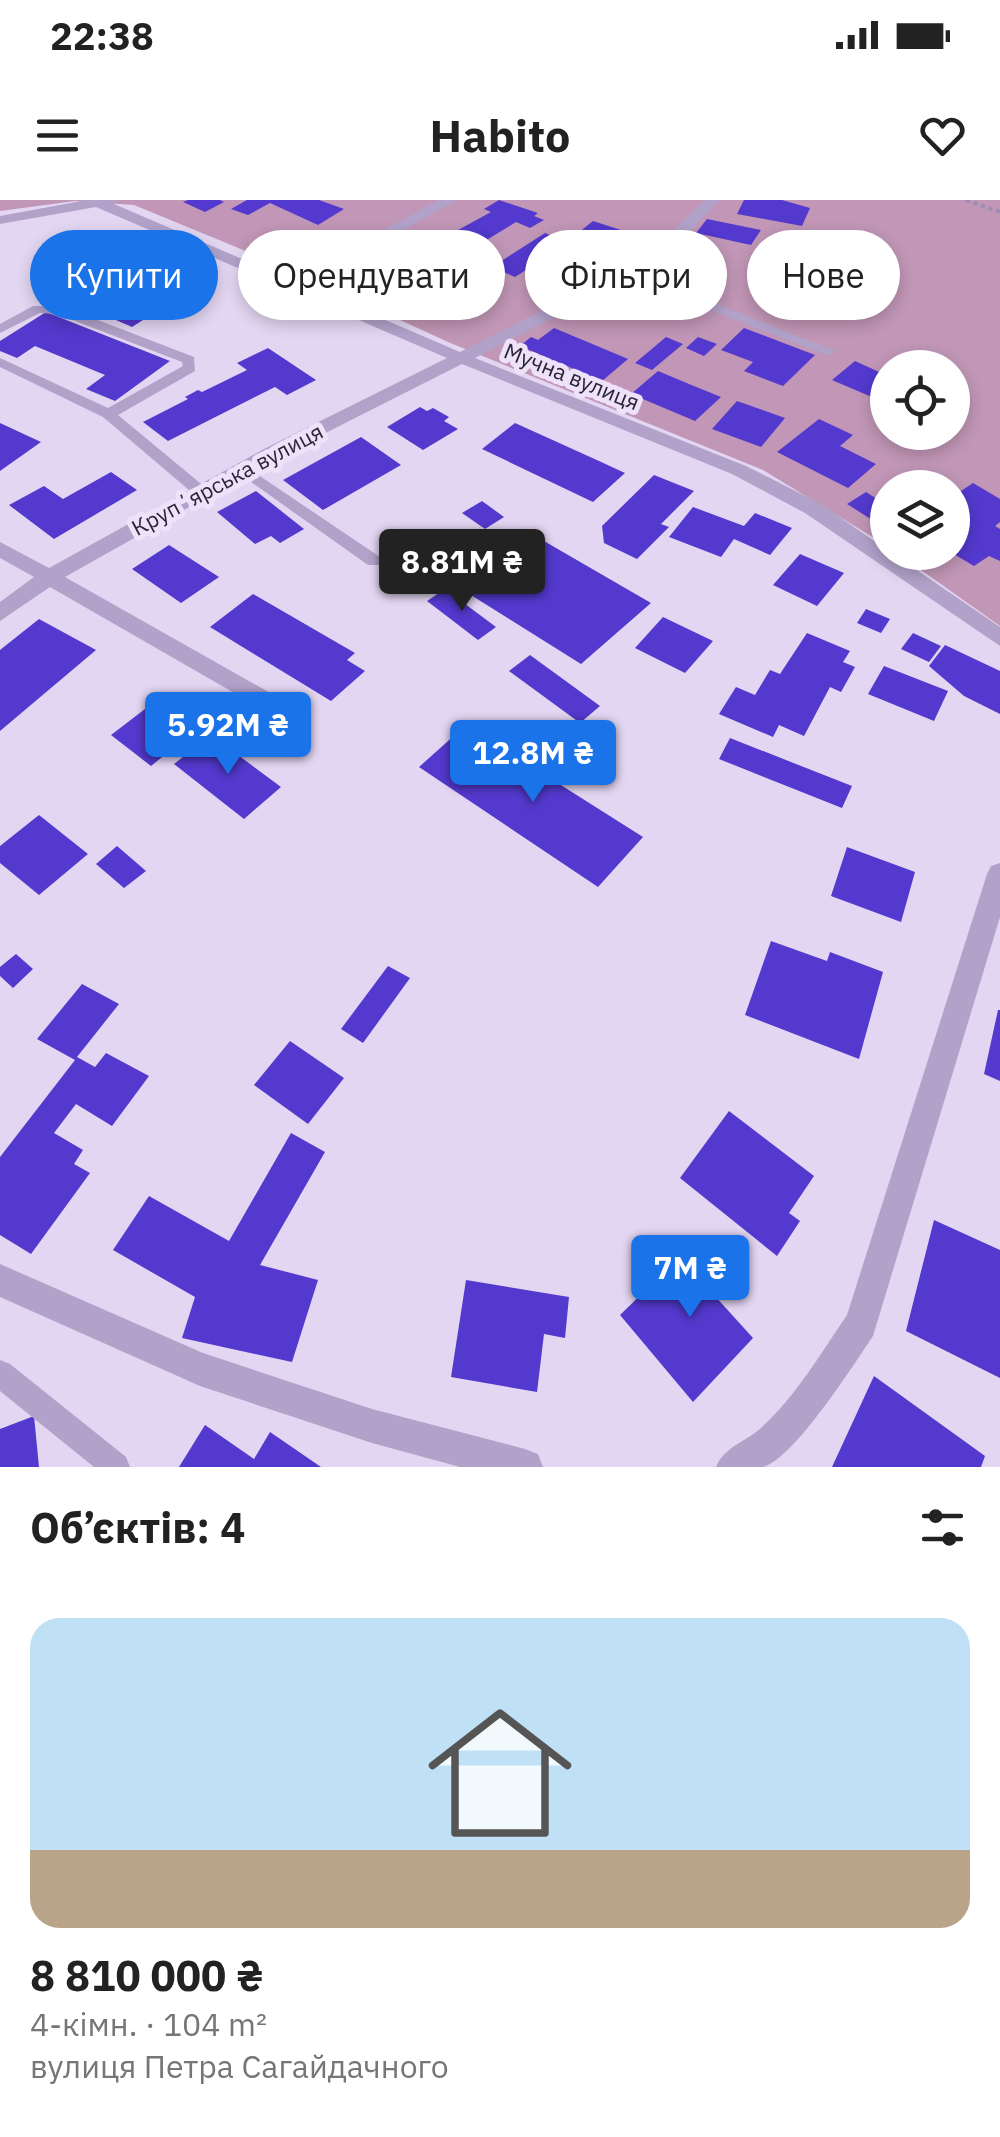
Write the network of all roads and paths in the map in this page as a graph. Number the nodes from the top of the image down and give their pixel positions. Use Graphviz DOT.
graph roads {
  1 [pos="450,200"];
  2 [pos="713,200"];
  3 [pos="966,200"];
  4 [pos="102,201"];
  5 [pos="1000,212"];
  6 [pos="0,220"];
  7 [pos="395,230"];
  8 [pos="683,230"];
  9 [pos="238,262"];
  10 [pos="727,312"];
  11 [pos="371,320"];
  12 [pos="537,320"];
  13 [pos="0,329"];
  14 [pos="830,352"];
  15 [pos="461,358"];
  16 [pos="0,362"];
  17 [pos="108,414"];
  18 [pos="242,469"];
  19 [pos="201,492"];
  20 [pos="0,549"];
  21 [pos="374,561"];
  22 [pos="47,578"];
  23 [pos="0,613"];
  24 [pos="1000,638"];
  25 [pos="296,718"];
  26 [pos="1000,874"];
  27 [pos="0,1280"];
  28 [pos="0,1374"];
  29 [pos="116,1467"];
  30 [pos="524,1467"];
  31 [pos="734,1467"];
  1 -- 7 [label="street"];
  2 -- 8 [label="street, Крупʼярська вулиця"];
  3 -- 5 [label="path"];
  4 -- 6 [label="street"];
  4 -- 9 [label="street, Мучна вулиця"];
  10 -- 14 [label="lane"];
  11 -- 15 [label="street, Мучна вулиця"];
  12 -- 15 [label="street, Крупʼярська вулиця"];
  13 -- 17 [label="lane"];
  15 -- 18 [label="street, Крупʼярська вулиця"];
  15 -- 24 [label="street, Мучна вулиця"];
  16 -- 17 [label="lane"];
  17 -- 19 [label="lane"];
  18 -- 19 [label="street, Крупʼярська вулиця"];
  18 -- 21 [label="lane"];
  19 -- 22 [label="street, Крупʼярська вулиця"];
  20 -- 22 [label="street"];
  22 -- 23 [label="street, Крупʼярська вулиця"];
  22 -- 25 [label="street"];
  26 -- 31 [label="street"];
  27 -- 30 [label="street"];
  28 -- 29 [label="lane"];
}
